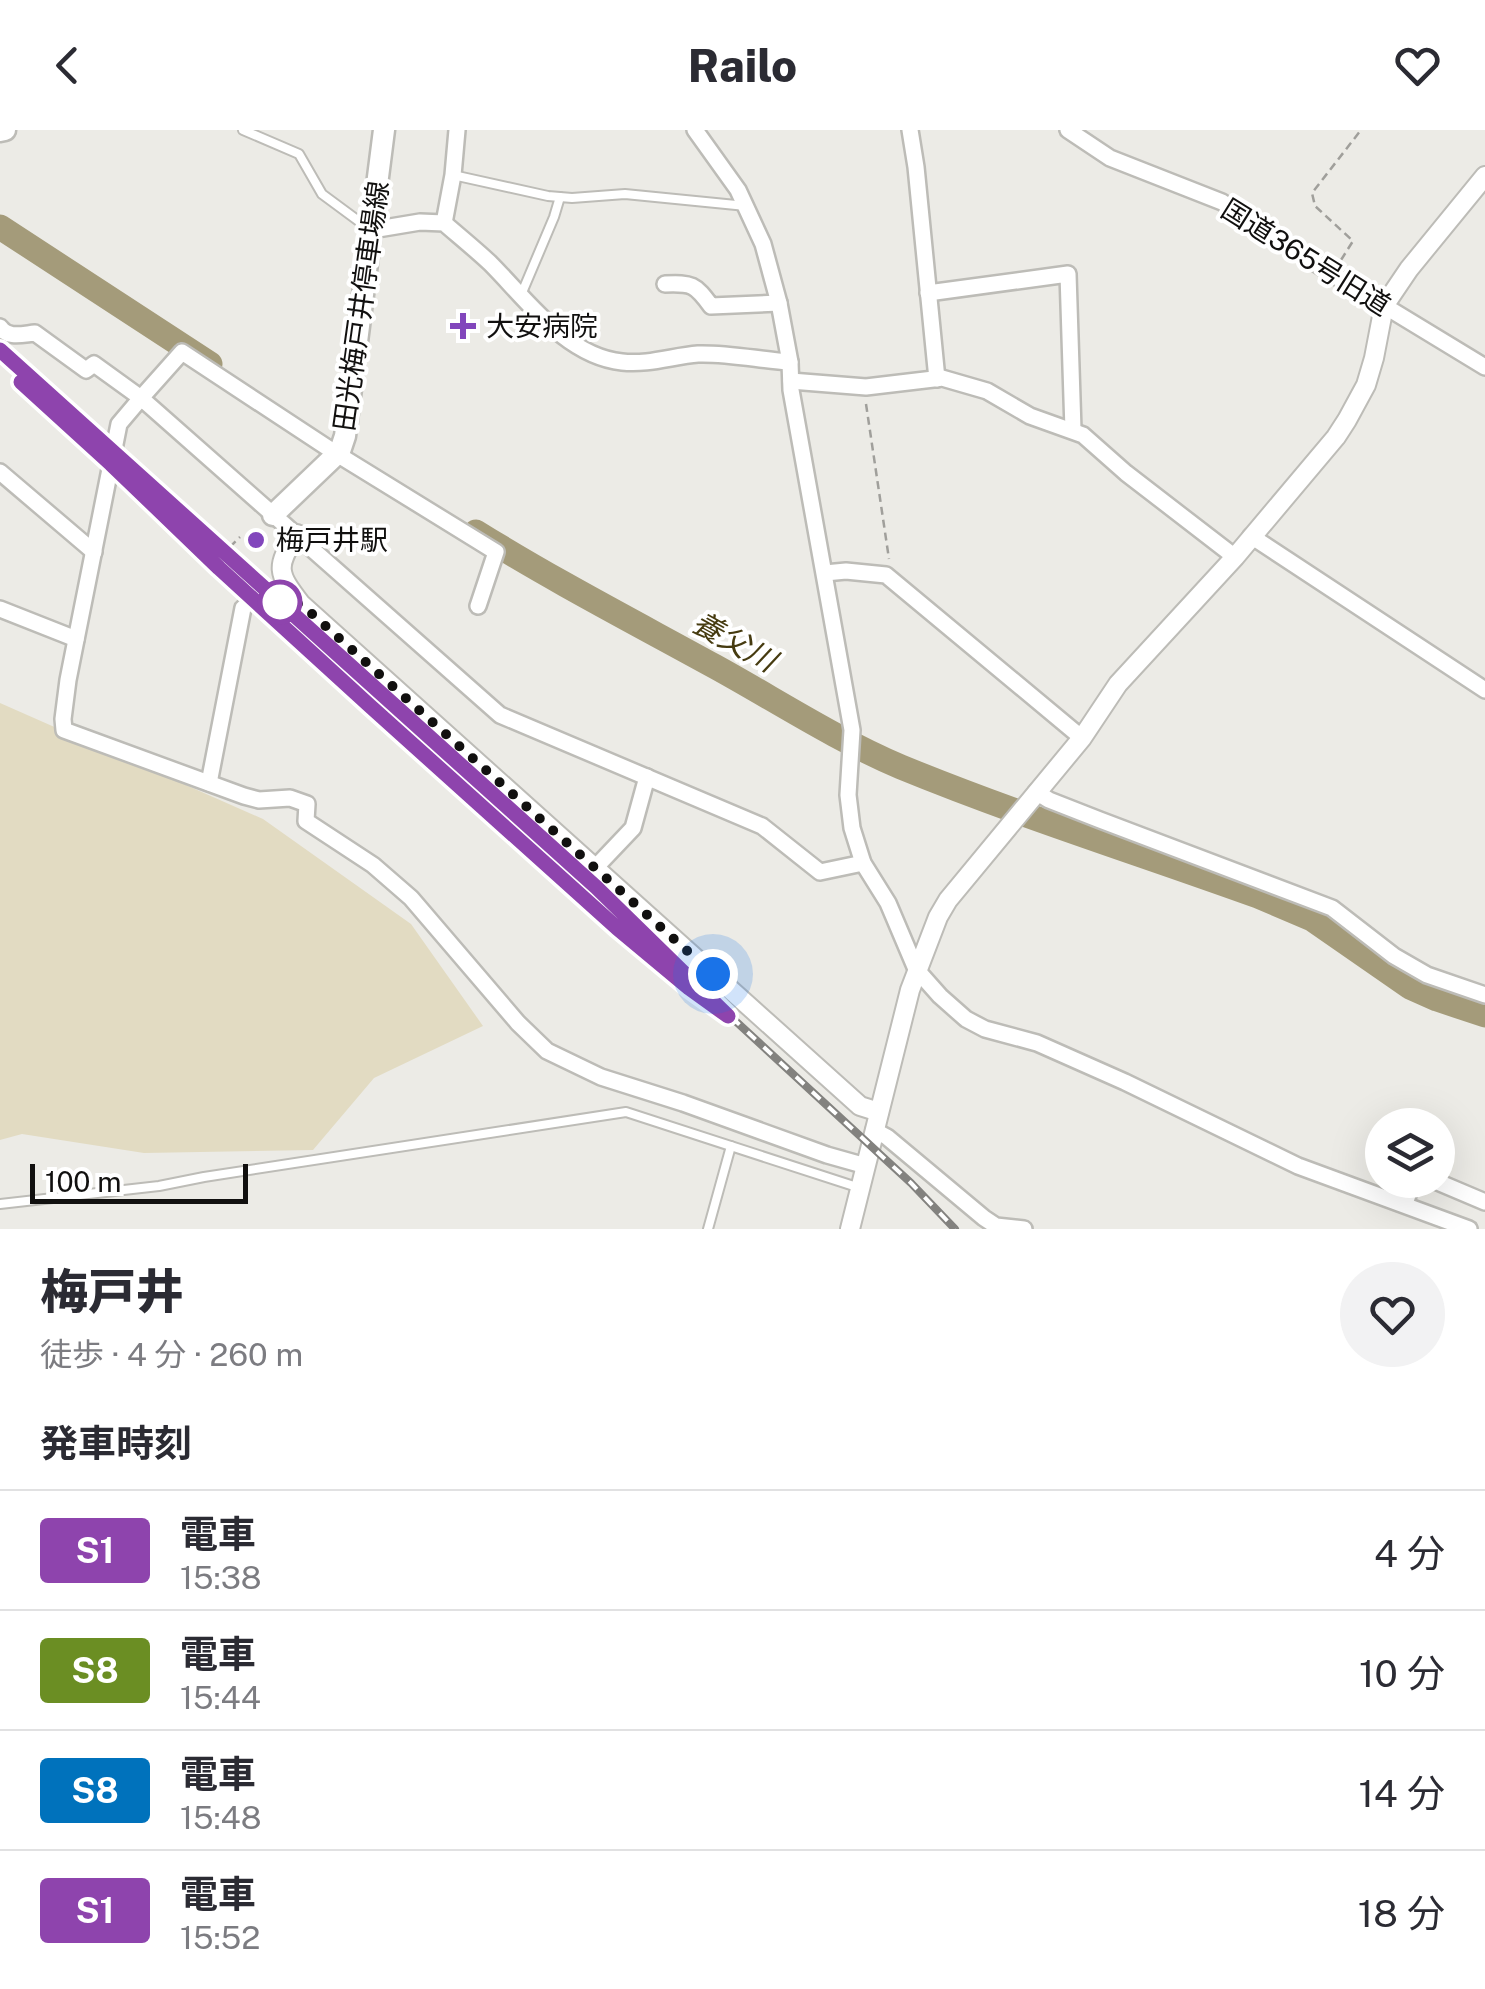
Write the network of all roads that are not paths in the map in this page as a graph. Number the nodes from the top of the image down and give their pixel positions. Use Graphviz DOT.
graph roads {
  1 [pos="243,130"];
  2 [pos="384,130"];
  3 [pos="457,130"];
  4 [pos="696,130"];
  5 [pos="910,130"];
  6 [pos="1068,130"];
  7 [pos="453,176"];
  8 [pos="1485,176"];
  9 [pos="560,198"];
  10 [pos="746,206"];
  11 [pos="444,223"];
  12 [pos="372,230"];
  13 [pos="665,284"];
  14 [pos="928,294"];
  15 [pos="521,295"];
  16 [pos="779,303"];
  17 [pos="1384,306"];
  18 [pos="0,327"];
  19 [pos="790,362"];
  20 [pos="1485,367"];
  21 [pos="937,378"];
  22 [pos="791,381"];
  23 [pos="141,398"];
  24 [pos="1073,430"];
  25 [pos="340,447"];
  26 [pos="0,472"];
  27 [pos="274,514"];
  28 [pos="297,534"];
  29 [pos="1252,536"];
  30 [pos="94,552"];
  31 [pos="1234,556"];
  32 [pos="825,573"];
  33 [pos="478,606"];
  34 [pos="0,608"];
  35 [pos="243,608"];
  36 [pos="76,640"];
  37 [pos="1485,690"];
  38 [pos="1082,738"];
  39 [pos="647,778"];
  40 [pos="209,782"];
  41 [pos="1033,795"];
  42 [pos="863,864"];
  43 [pos="596,868"];
  44 [pos="916,969"];
  45 [pos="1485,996"];
  46 [pos="876,1121"];
  47 [pos="732,1146"];
  48 [pos="866,1166"];
  49 [pos="860,1188"];
  50 [pos="1455,1189"];
  51 [pos="1407,1198"];
  52 [pos="1485,1202"];
  53 [pos="0,1204"];
  54 [pos="1405,1204"];
  55 [pos="708,1229"];
  56 [pos="850,1229"];
  57 [pos="1024,1229"];
  58 [pos="1469,1229"];
  1 -- 12 [label="lane"];
  2 -- 12 [label="main road, 田光梅戸井停車場線"];
  3 -- 7 [label="street"];
  4 -- 10 [label="street"];
  5 -- 14 [label="street"];
  6 -- 17 [label="street, 国道365号旧道"];
  7 -- 9 [label="lane"];
  7 -- 11 [label="street"];
  8 -- 17 [label="street"];
  9 -- 10 [label="lane"];
  9 -- 15 [label="lane"];
  10 -- 16 [label="street"];
  11 -- 12 [label="street"];
  11 -- 15 [label="street"];
  12 -- 25 [label="main road, 田光梅戸井停車場線"];
  13 -- 16 [label="street"];
  14 -- 21 [label="street"];
  14 -- 24 [label="street"];
  15 -- 19 [label="street"];
  16 -- 19 [label="street"];
  17 -- 20 [label="street, 国道365号旧道"];
  17 -- 29 [label="street"];
  18 -- 23 [label="street"];
  19 -- 22 [label="street"];
  21 -- 22 [label="street"];
  21 -- 24 [label="street"];
  22 -- 32 [label="street"];
  23 -- 25 [label="street"];
  23 -- 27 [label="street"];
  23 -- 30 [label="street"];
  24 -- 31 [label="street"];
  25 -- 27 [label="main road, 田光梅戸井停車場線"];
  25 -- 33 [label="street"];
  26 -- 30 [label="street"];
  27 -- 28 [label="street"];
  28 -- 39 [label="street"];
  28 -- 43 [label="street"];
  29 -- 31 [label="street"];
  29 -- 37 [label="street"];
  30 -- 36 [label="street"];
  31 -- 38 [label="street"];
  32 -- 38 [label="street"];
  32 -- 42 [label="street"];
  34 -- 36 [label="street"];
  35 -- 40 [label="street"];
  36 -- 40 [label="street"];
  38 -- 41 [label="street"];
  39 -- 42 [label="street"];
  39 -- 43 [label="street"];
  40 -- 48 [label="street"];
  41 -- 44 [label="street"];
  41 -- 45 [label="street"];
  42 -- 44 [label="street"];
  43 -- 46 [label="street"];
  44 -- 46 [label="street"];
  44 -- 54 [label="street"];
  46 -- 48 [label="street"];
  46 -- 57 [label="street"];
  47 -- 49 [label="lane"];
  47 -- 53 [label="lane"];
  47 -- 55 [label="lane"];
  48 -- 49 [label="street"];
  49 -- 56 [label="street"];
  50 -- 52 [label="street"];
  51 -- 54 [label="street"];
  54 -- 58 [label="street"];
}
